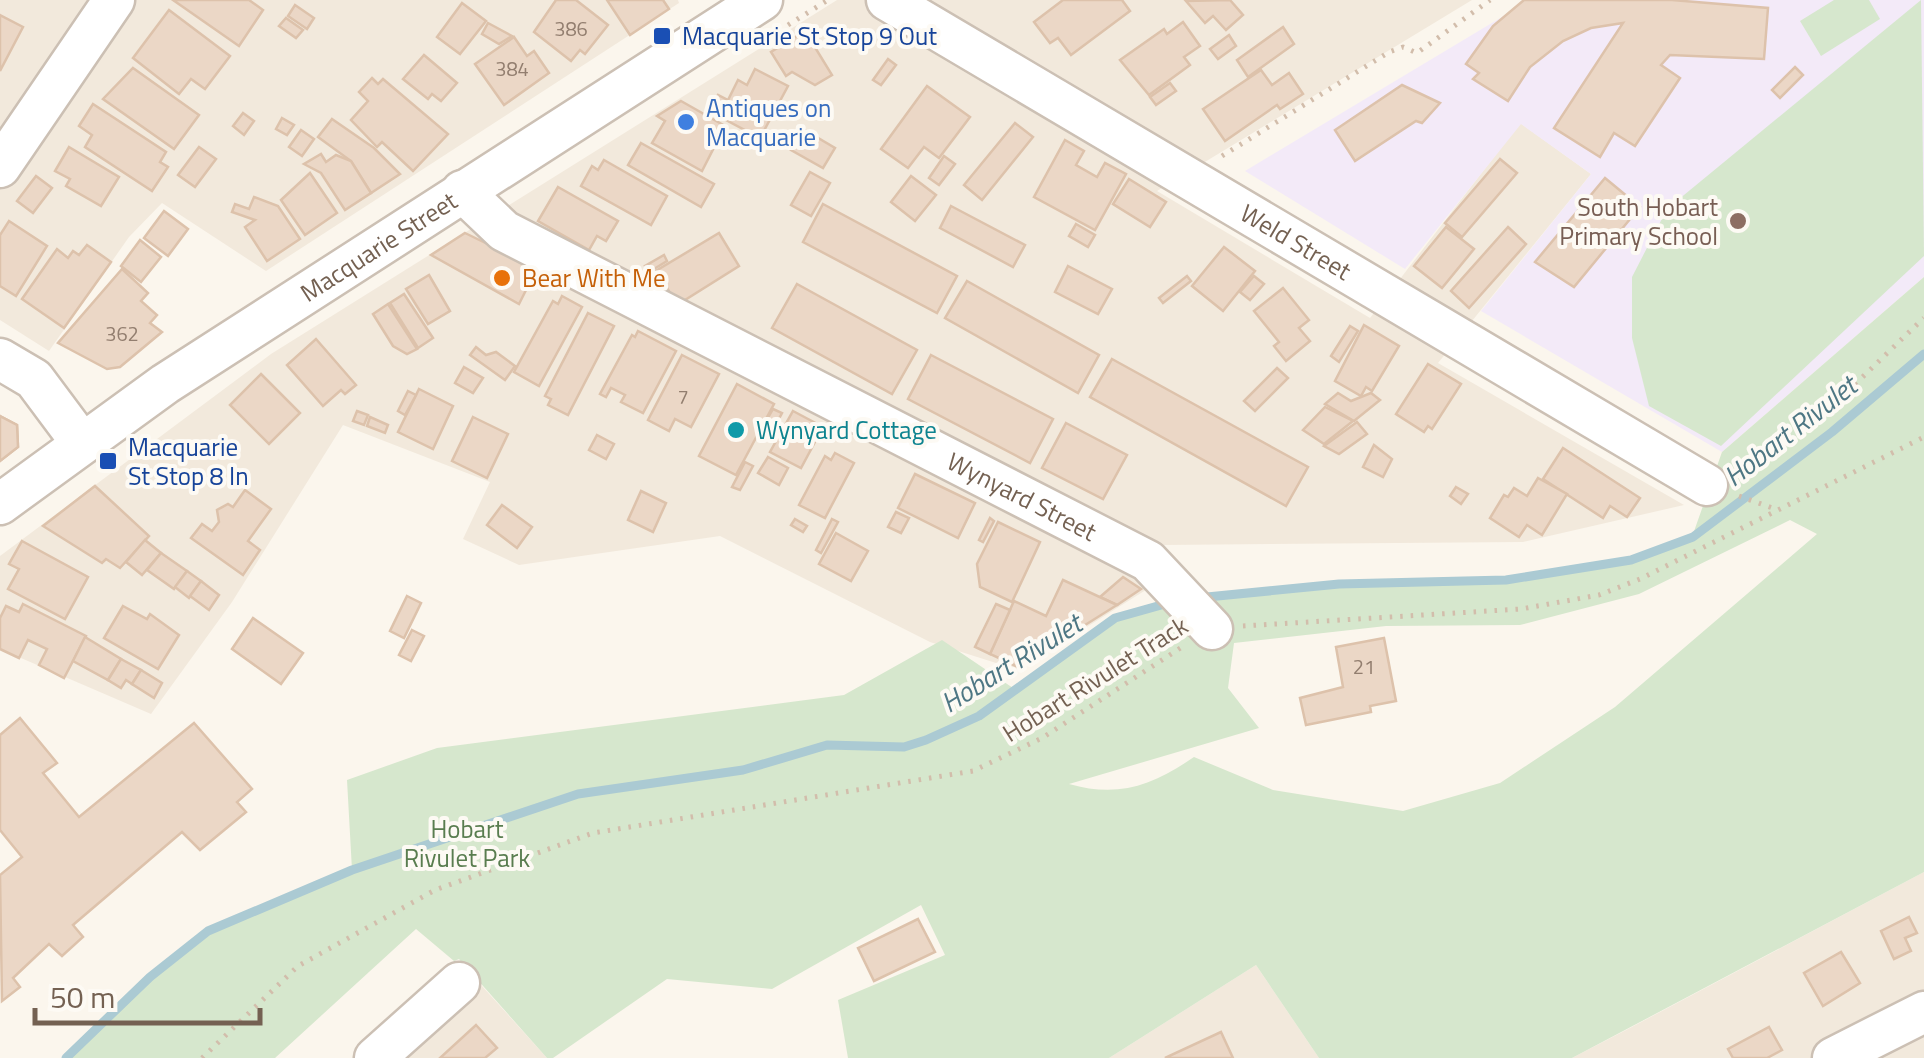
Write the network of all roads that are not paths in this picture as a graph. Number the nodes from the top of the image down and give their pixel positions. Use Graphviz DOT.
graph roads {
  1 [pos="114,0"];
  2 [pos="762,0"];
  3 [pos="887,0"];
  4 [pos="0,166"];
  5 [pos="462,191"];
  6 [pos="0,359"];
  7 [pos="81,442"];
  8 [pos="1707,484"];
  9 [pos="0,504"];
  10 [pos="1208,624"];
  11 [pos="460,983"];
  12 [pos="1924,1012"];
  13 [pos="375,1058"];
  14 [pos="1833,1058"];
  1 -- 4 [label="street"];
  2 -- 5 [label="street, Macquarie Street"];
  3 -- 8 [label="street, Weld Street"];
  5 -- 7 [label="street, Macquarie Street"];
  5 -- 10 [label="street, Wynyard Street"];
  6 -- 7 [label="street"];
  7 -- 9 [label="street, Macquarie Street"];
  11 -- 13 [label="street"];
  12 -- 14 [label="street"];
}
